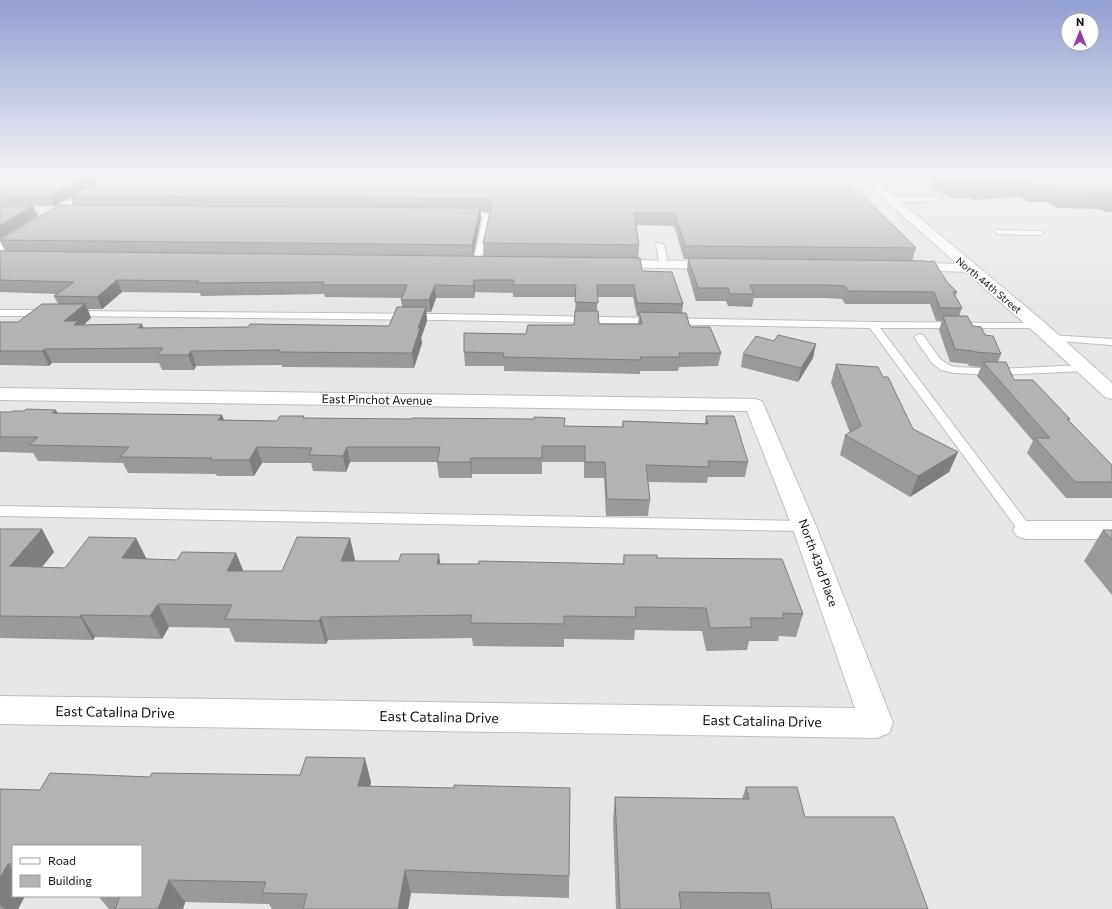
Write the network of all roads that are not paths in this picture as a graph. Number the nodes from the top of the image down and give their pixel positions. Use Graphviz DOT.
graph roads {
  1 [pos="47,220"];
  2 [pos="486,220"];
  3 [pos="913,220"];
  4 [pos="999,232"];
  5 [pos="1040,233"];
  6 [pos="660,245"];
  7 [pos="3,254"];
  8 [pos="461,263"];
  9 [pos="477,263"];
  10 [pos="493,263"];
  11 [pos="594,264"];
  12 [pos="664,265"];
  13 [pos="733,266"];
  14 [pos="897,267"];
  15 [pos="968,268"];
  16 [pos="0,313"];
  17 [pos="873,325"];
  18 [pos="1038,326"];
  19 [pos="919,337"];
  20 [pos="1051,338"];
  21 [pos="1112,342"];
  22 [pos="1084,368"];
  23 [pos="1112,393"];
  24 [pos="0,394"];
  25 [pos="755,405"];
  26 [pos="0,511"];
  27 [pos="804,526"];
  28 [pos="1026,530"];
  29 [pos="1112,530"];
  30 [pos="0,710"];
  31 [pos="877,723"];
  1 -- 7 [label="street"];
  2 -- 9 [label="lane"];
  3 -- 15 [label="street, North 44th Street"];
  4 -- 5 [label="lane"];
  6 -- 12 [label="lane"];
  8 -- 9 [label="street"];
  9 -- 10 [label="street"];
  11 -- 12 [label="street"];
  12 -- 13 [label="street"];
  14 -- 15 [label="street"];
  15 -- 18 [label="street, North 44th Street"];
  16 -- 17 [label="lane"];
  17 -- 18 [label="lane"];
  17 -- 28 [label="lane"];
  18 -- 20 [label="street, North 44th Street"];
  19 -- 22 [label="lane"];
  20 -- 21 [label="lane"];
  20 -- 22 [label="street, North 44th Street"];
  22 -- 23 [label="street, North 44th Street"];
  24 -- 25 [label="street, East Pinchot Avenue"];
  25 -- 27 [label="street, North 43rd Place"];
  26 -- 27 [label="lane"];
  27 -- 31 [label="street, North 43rd Place"];
  28 -- 29 [label="street"];
  30 -- 31 [label="street, East Catalina Drive"];
}
